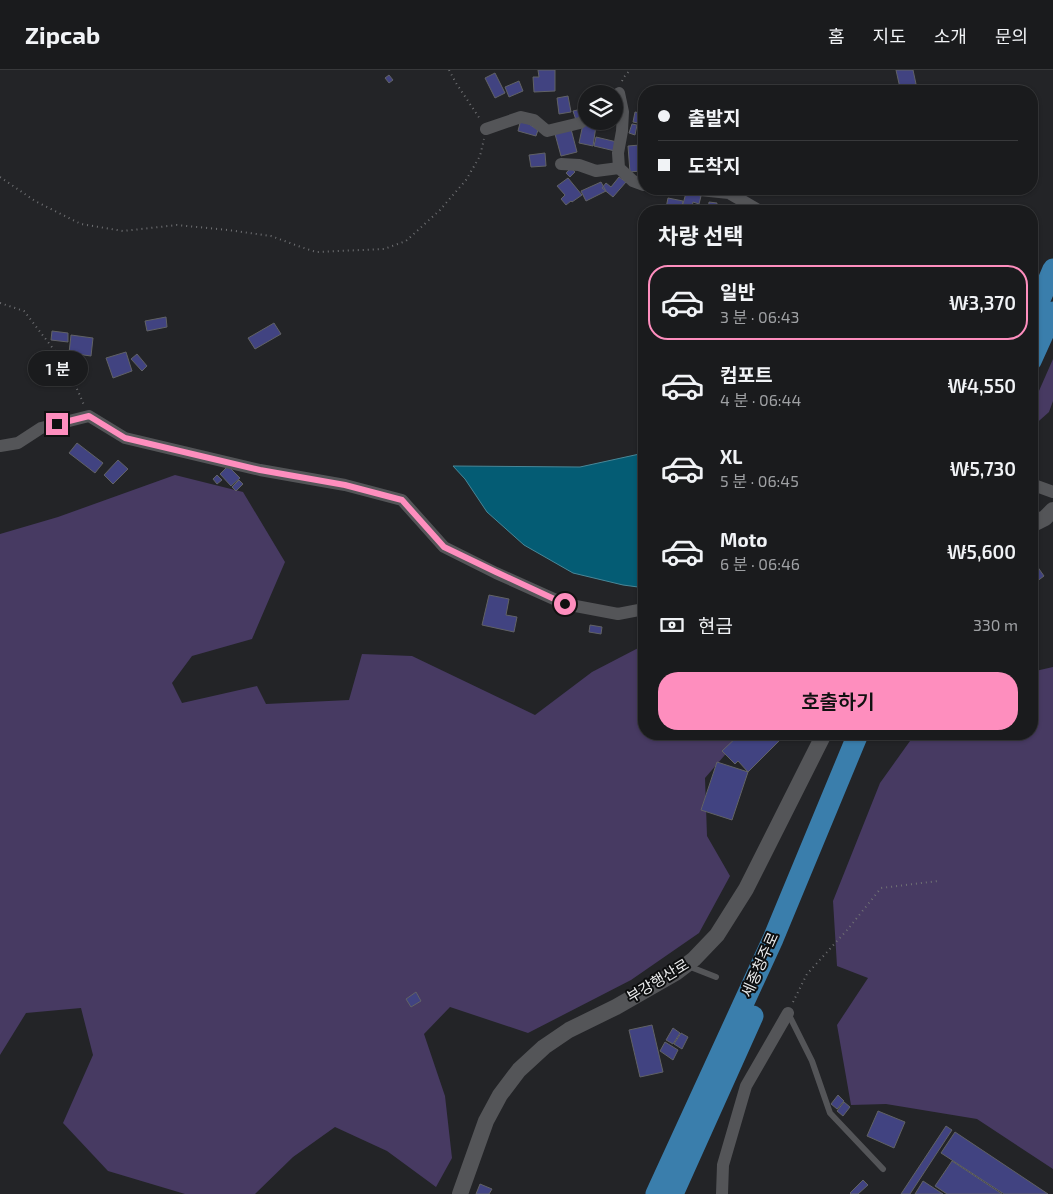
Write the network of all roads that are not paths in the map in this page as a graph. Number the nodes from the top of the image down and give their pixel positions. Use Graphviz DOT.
graph roads {
  1 [pos="578,124"];
  2 [pos="486,129"];
  3 [pos="622,130"];
  4 [pos="561,164"];
  5 [pos="619,168"];
  6 [pos="638,183"];
  7 [pos="732,195"];
  8 [pos="750,205"];
  9 [pos="1053,269"];
  10 [pos="1038,304"];
  11 [pos="1053,312"];
  12 [pos="1038,345"];
  13 [pos="0,446"];
  14 [pos="1038,487"];
  15 [pos="1053,492"];
  16 [pos="1053,510"];
  17 [pos="1038,522"];
  18 [pos="638,610"];
  19 [pos="821,740"];
  20 [pos="856,740"];
  21 [pos="871,740"];
  22 [pos="687,965"];
  23 [pos="716,977"];
  24 [pos="788,1013"];
  25 [pos="883,1169"];
  26 [pos="460,1194"];
  27 [pos="656,1194"];
  28 [pos="673,1194"];
  29 [pos="722,1194"];
  1 -- 2 [label="street"];
  3 -- 5 [label="street"];
  4 -- 5 [label="street"];
  5 -- 6 [label="street"];
  7 -- 8 [label="street"];
  9 -- 10 [label="highway"];
  11 -- 12 [label="highway"];
  13 -- 18 [label="street"];
  14 -- 15 [label="street"];
  16 -- 17 [label="street"];
  19 -- 22 [label="street, 부강행산로"];
  20 -- 27 [label="highway, 세종청주로"];
  21 -- 28 [label="highway, 세종청주로"];
  22 -- 23 [label="lane"];
  22 -- 26 [label="street, 부강행산로"];
  24 -- 25 [label="lane"];
  24 -- 29 [label="street"];
}
